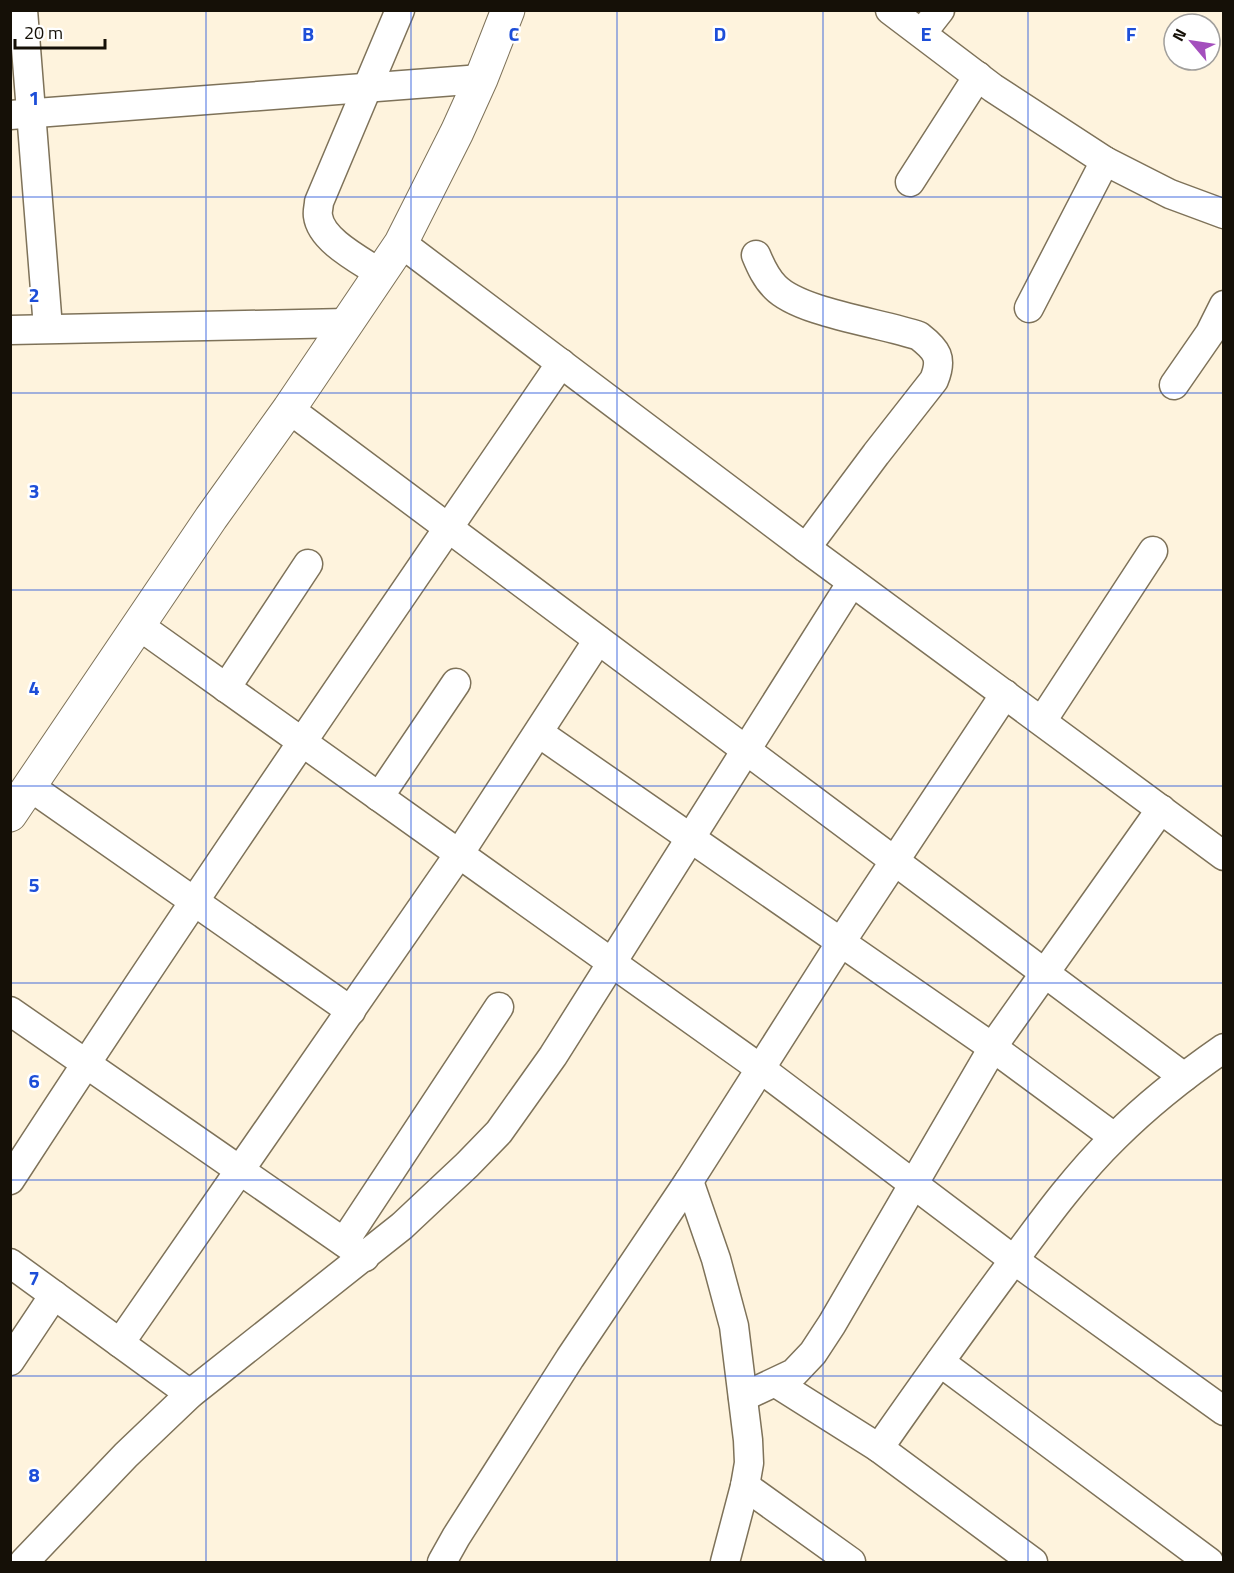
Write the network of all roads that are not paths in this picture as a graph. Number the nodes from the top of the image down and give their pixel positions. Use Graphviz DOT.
graph roads {
  1 [pos="23,10"];
  2 [pos="400,10"];
  3 [pos="508,10"];
  4 [pos="890,10"];
  5 [pos="940,10"];
  6 [pos="922,33"];
  7 [pos="978,76"];
  8 [pos="481,79"];
  9 [pos="367,87"];
  10 [pos="21,114"];
  11 [pos="1105,161"];
  12 [pos="910,182"];
  13 [pos="1224,214"];
  14 [pos="401,243"];
  15 [pos="756,255"];
  16 [pos="381,274"];
  17 [pos="1224,305"];
  18 [pos="1029,308"];
  19 [pos="346,323"];
  20 [pos="48,328"];
  21 [pos="10,330"];
  22 [pos="561,363"];
  23 [pos="1174,384"];
  24 [pos="289,409"];
  25 [pos="448,529"];
  26 [pos="806,548"];
  27 [pos="1153,551"];
  28 [pos="308,564"];
  29 [pos="852,582"];
  30 [pos="138,625"];
  31 [pos="598,640"];
  32 [pos="456,683"];
  33 [pos="226,688"];
  34 [pos="1005,694"];
  35 [pos="1042,721"];
  36 [pos="539,733"];
  37 [pos="301,741"];
  38 [pos="745,751"];
  39 [pos="29,786"];
  40 [pos="379,797"];
  41 [pos="1161,809"];
  42 [pos="10,814"];
  43 [pos="690,837"];
  44 [pos="459,854"];
  45 [pos="1224,856"];
  46 [pos="895,862"];
  47 [pos="195,902"];
  48 [pos="841,942"];
  49 [pos="611,963"];
  50 [pos="1044,973"];
  51 [pos="499,1007"];
  52 [pos="10,1011"];
  53 [pos="351,1011"];
  54 [pos="992,1047"];
  55 [pos="1224,1048"];
  56 [pos="87,1062"];
  57 [pos="761,1069"];
  58 [pos="1184,1077"];
  59 [pos="1114,1137"];
  60 [pos="241,1170"];
  61 [pos="10,1180"];
  62 [pos="689,1181"];
  63 [pos="913,1183"];
  64 [pos="354,1249"];
  65 [pos="1014,1260"];
  66 [pos="10,1263"];
  67 [pos="54,1295"];
  68 [pos="120,1343"];
  69 [pos="10,1361"];
  70 [pos="940,1362"];
  71 [pos="776,1383"];
  72 [pos="190,1394"];
  73 [pos="743,1397"];
  74 [pos="1224,1411"];
  75 [pos="879,1448"];
  76 [pos="746,1486"];
  77 [pos="24,1563"];
  78 [pos="442,1563"];
  79 [pos="725,1563"];
  80 [pos="851,1563"];
  81 [pos="1033,1563"];
  82 [pos="1209,1563"];
  1 -- 10 [label="street"];
  2 -- 9 [label="street"];
  3 -- 8 [label="street"];
  4 -- 6 [label="street"];
  5 -- 6 [label="street"];
  6 -- 7 [label="street"];
  7 -- 11 [label="street"];
  7 -- 12 [label="street"];
  8 -- 9 [label="street"];
  8 -- 14 [label="street"];
  9 -- 10 [label="street"];
  9 -- 16 [label="street"];
  10 -- 20 [label="street"];
  11 -- 13 [label="street"];
  11 -- 18 [label="street"];
  14 -- 16 [label="street"];
  14 -- 22 [label="street"];
  15 -- 26 [label="street"];
  16 -- 19 [label="street"];
  17 -- 23 [label="street"];
  19 -- 20 [label="street"];
  19 -- 24 [label="street"];
  20 -- 21 [label="street"];
  22 -- 25 [label="street"];
  22 -- 26 [label="street"];
  24 -- 25 [label="street"];
  24 -- 30 [label="street"];
  25 -- 31 [label="street"];
  25 -- 37 [label="street"];
  26 -- 29 [label="street"];
  27 -- 35 [label="street"];
  28 -- 33 [label="street"];
  29 -- 34 [label="street"];
  29 -- 38 [label="street"];
  30 -- 33 [label="street"];
  30 -- 39 [label="street"];
  31 -- 36 [label="street"];
  31 -- 38 [label="street"];
  32 -- 40 [label="street"];
  33 -- 37 [label="street"];
  34 -- 35 [label="street"];
  34 -- 46 [label="street"];
  35 -- 41 [label="street"];
  36 -- 43 [label="street"];
  36 -- 44 [label="street"];
  37 -- 40 [label="street"];
  37 -- 47 [label="street"];
  38 -- 43 [label="street"];
  38 -- 46 [label="street"];
  39 -- 42 [label="street"];
  39 -- 47 [label="street"];
  40 -- 44 [label="street"];
  41 -- 45 [label="street"];
  41 -- 50 [label="street"];
  43 -- 48 [label="street"];
  43 -- 49 [label="street"];
  44 -- 49 [label="street"];
  44 -- 53 [label="street"];
  46 -- 48 [label="street"];
  46 -- 50 [label="street"];
  47 -- 53 [label="street"];
  47 -- 56 [label="street"];
  48 -- 54 [label="street"];
  48 -- 57 [label="street"];
  49 -- 57 [label="street"];
  49 -- 64 [label="street"];
  50 -- 54 [label="street"];
  50 -- 58 [label="street"];
  51 -- 64 [label="street"];
  52 -- 56 [label="street"];
  53 -- 60 [label="street"];
  54 -- 59 [label="street"];
  54 -- 63 [label="street"];
  55 -- 58 [label="street"];
  56 -- 60 [label="street"];
  56 -- 61 [label="street"];
  57 -- 62 [label="street"];
  57 -- 63 [label="street"];
  58 -- 59 [label="street"];
  59 -- 65 [label="street"];
  60 -- 64 [label="street"];
  60 -- 68 [label="street"];
  62 -- 73 [label="street"];
  62 -- 78 [label="street"];
  63 -- 65 [label="street"];
  63 -- 71 [label="street"];
  64 -- 72 [label="street"];
  65 -- 70 [label="street"];
  65 -- 74 [label="street"];
  66 -- 67 [label="street"];
  67 -- 68 [label="street"];
  67 -- 69 [label="street"];
  68 -- 72 [label="street"];
  70 -- 75 [label="street"];
  70 -- 82 [label="street"];
  71 -- 73 [label="street"];
  71 -- 75 [label="street"];
  72 -- 77 [label="street"];
  73 -- 76 [label="street"];
  75 -- 81 [label="street"];
  76 -- 79 [label="street"];
  76 -- 80 [label="street"];
}
